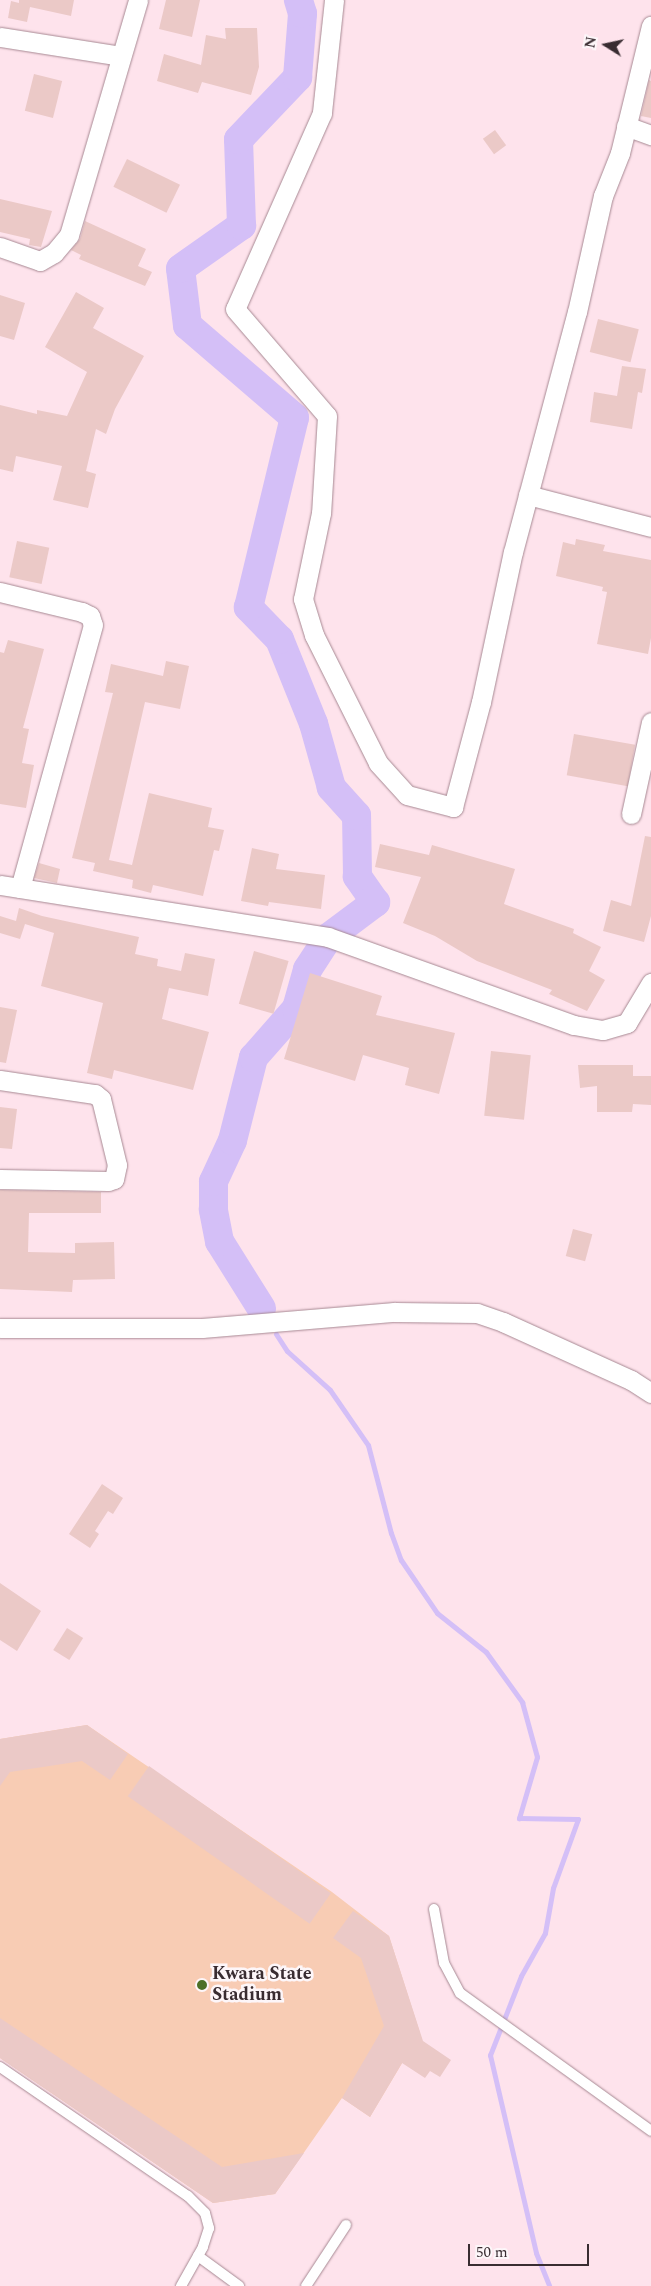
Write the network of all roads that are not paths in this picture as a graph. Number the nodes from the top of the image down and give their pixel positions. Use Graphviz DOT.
graph roads {
  1 [pos="138,0"];
  2 [pos="334,0"];
  3 [pos="651,26"];
  4 [pos="0,37"];
  5 [pos="121,56"];
  6 [pos="626,126"];
  7 [pos="651,135"];
  8 [pos="0,247"];
  9 [pos="528,496"];
  10 [pos="651,527"];
  11 [pos="0,592"];
  12 [pos="651,722"];
  13 [pos="631,814"];
  14 [pos="0,884"];
  15 [pos="20,888"];
  16 [pos="651,983"];
  17 [pos="0,1080"];
  18 [pos="0,1179"];
  19 [pos="0,1328"];
  20 [pos="651,1393"];
  21 [pos="434,1909"];
  22 [pos="0,2067"];
  23 [pos="651,2132"];
  24 [pos="346,2225"];
  25 [pos="198,2256"];
  26 [pos="181,2286"];
  27 [pos="239,2286"];
  28 [pos="306,2286"];
  1 -- 5 [label="street"];
  2 -- 9 [label="street"];
  3 -- 6 [label="street"];
  4 -- 5 [label="street"];
  5 -- 8 [label="street"];
  6 -- 7 [label="street"];
  6 -- 9 [label="street"];
  9 -- 10 [label="street"];
  11 -- 15 [label="street"];
  12 -- 13 [label="street"];
  14 -- 15 [label="street"];
  15 -- 16 [label="street"];
  17 -- 18 [label="street"];
  19 -- 20 [label="street"];
  21 -- 23 [label="lane"];
  22 -- 25 [label="lane"];
  24 -- 28 [label="lane"];
  25 -- 26 [label="lane"];
  25 -- 27 [label="lane"];
}
